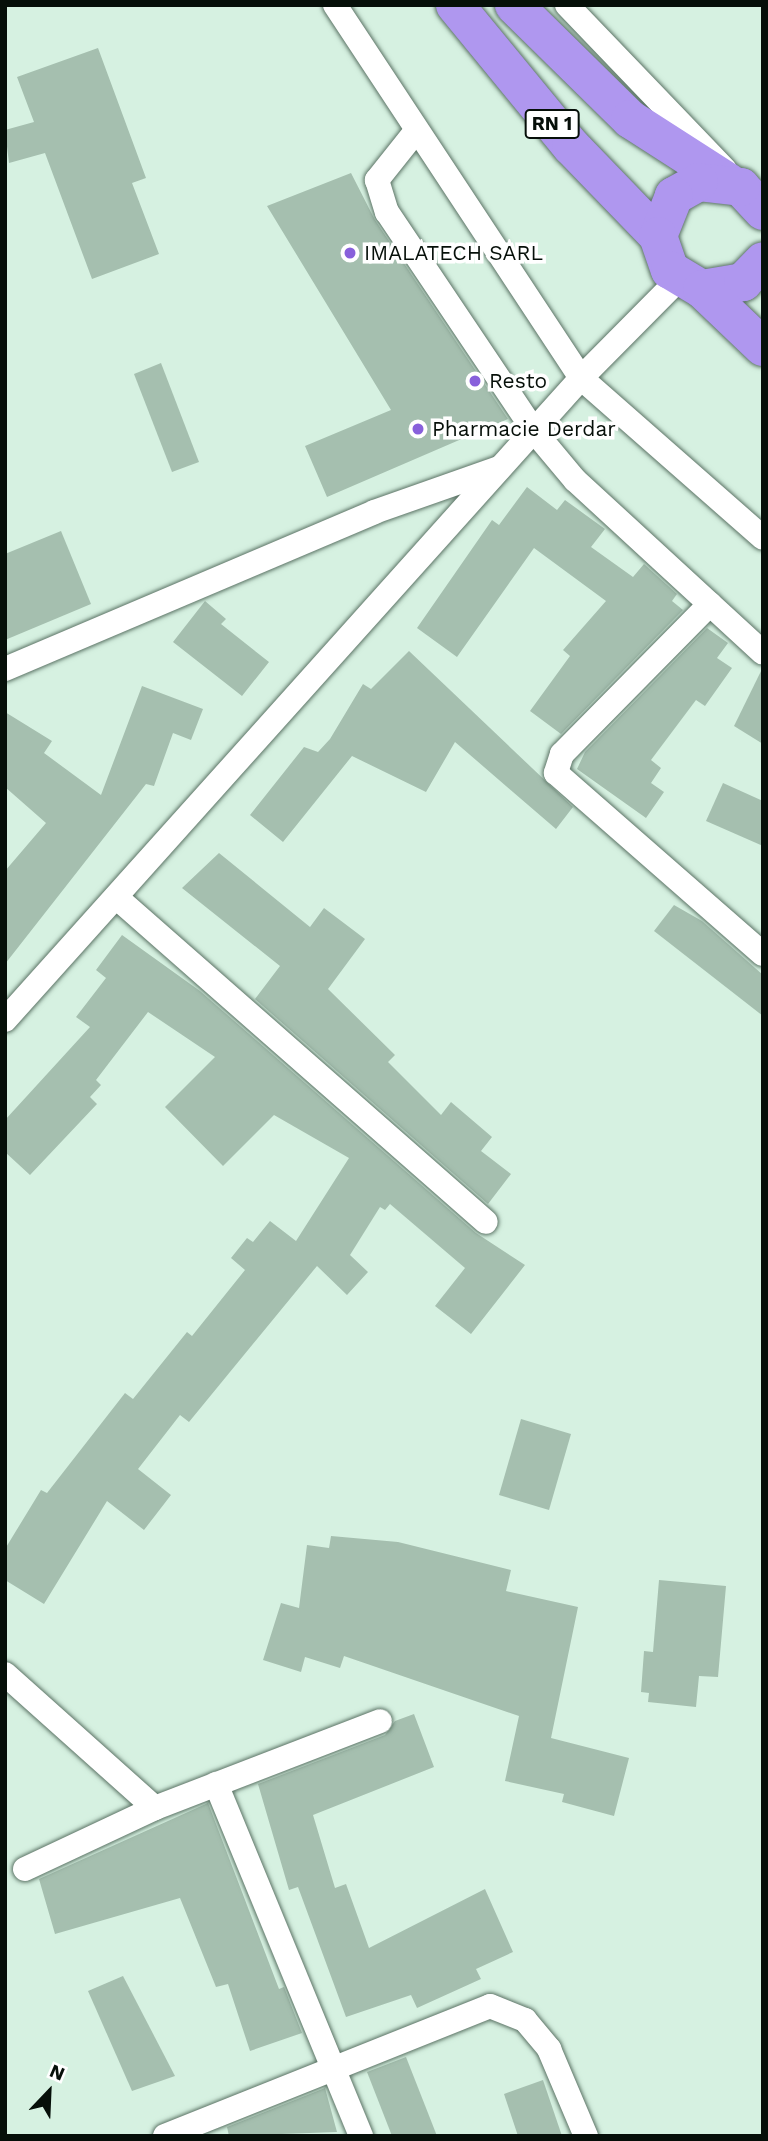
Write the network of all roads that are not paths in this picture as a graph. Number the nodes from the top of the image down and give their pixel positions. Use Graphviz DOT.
graph roads {
  1 [pos="335,5"];
  2 [pos="455,5"];
  3 [pos="514,5"];
  4 [pos="567,5"];
  5 [pos="416,131"];
  6 [pos="746,192"];
  7 [pos="658,236"];
  8 [pos="763,261"];
  9 [pos="690,284"];
  10 [pos="763,347"];
  11 [pos="581,378"];
  12 [pos="534,431"];
  13 [pos="503,466"];
  14 [pos="763,538"];
  15 [pos="710,604"];
  16 [pos="763,653"];
  17 [pos="5,669"];
  18 [pos="116,897"];
  19 [pos="763,954"];
  20 [pos="5,1020"];
  21 [pos="486,1222"];
  22 [pos="5,1674"];
  23 [pos="380,1721"];
  24 [pos="216,1784"];
  25 [pos="155,1808"];
  26 [pos="25,1869"];
  27 [pos="331,2064"];
  28 [pos="165,2136"];
  29 [pos="361,2136"];
  30 [pos="586,2136"];
  1 -- 5 [label="street"];
  2 -- 7 [label="highway, RN 1"];
  3 -- 6 [label="highway, RN 1"];
  4 -- 6 [label="street"];
  5 -- 11 [label="street"];
  5 -- 12 [label="street"];
  6 -- 7 [label="highway"];
  7 -- 9 [label="highway"];
  8 -- 9 [label="highway"];
  9 -- 10 [label="highway"];
  9 -- 11 [label="street"];
  11 -- 12 [label="street"];
  11 -- 14 [label="street"];
  12 -- 13 [label="street"];
  12 -- 15 [label="street"];
  13 -- 17 [label="street"];
  13 -- 18 [label="street"];
  15 -- 16 [label="street"];
  15 -- 19 [label="street"];
  18 -- 20 [label="street"];
  18 -- 21 [label="street"];
  22 -- 25 [label="street"];
  23 -- 24 [label="street"];
  24 -- 25 [label="street"];
  24 -- 27 [label="street"];
  25 -- 26 [label="street"];
  27 -- 28 [label="street"];
  27 -- 29 [label="street"];
  27 -- 30 [label="street"];
}
